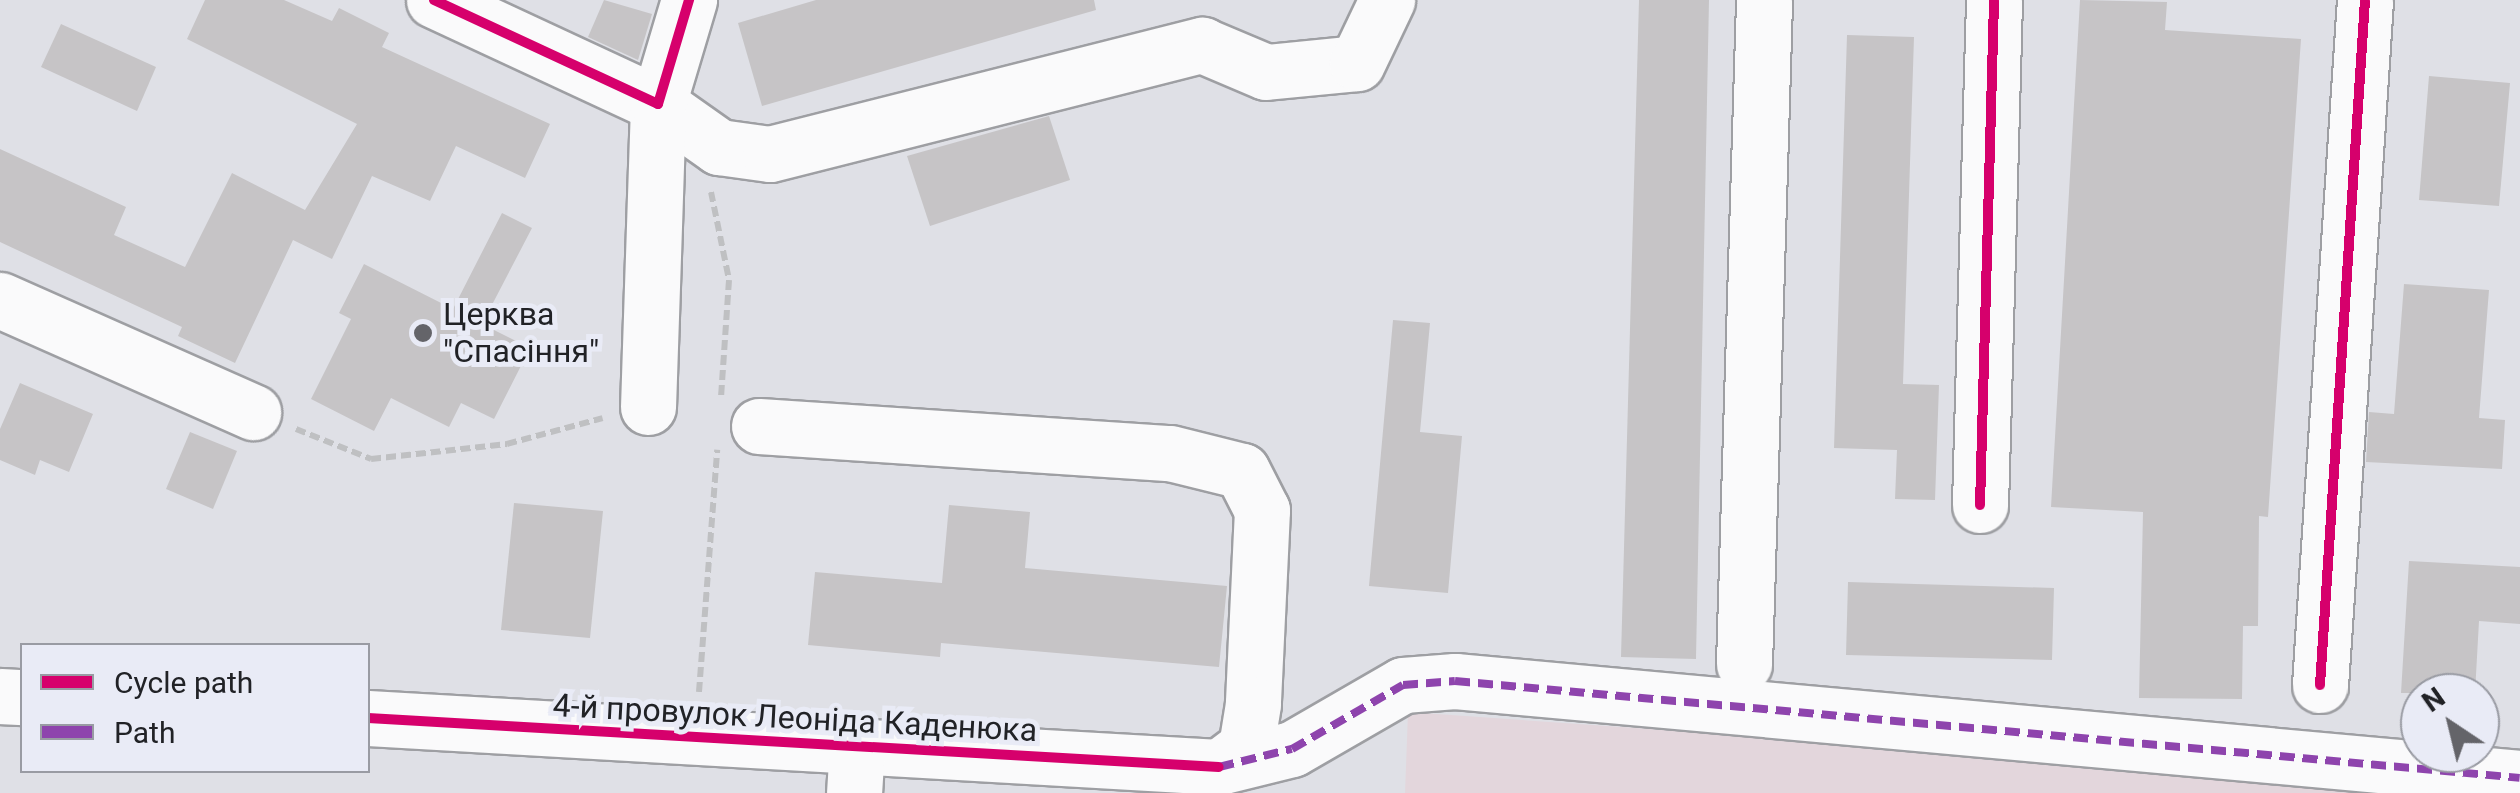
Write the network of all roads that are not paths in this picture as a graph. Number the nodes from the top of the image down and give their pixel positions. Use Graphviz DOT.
graph roads {
  1 [pos="434,0"];
  2 [pos="689,0"];
  3 [pos="1387,0"];
  4 [pos="1764,0"];
  5 [pos="1994,0"];
  6 [pos="2365,0"];
  7 [pos="658,104"];
  8 [pos="0,300"];
  9 [pos="648,406"];
  10 [pos="253,412"];
  11 [pos="759,426"];
  12 [pos="1980,505"];
  13 [pos="1744,664"];
  14 [pos="2320,685"];
  15 [pos="370,718"];
  16 [pos="1219,767"];
  17 [pos="856,770"];
  18 [pos="2520,778"];
  1 -- 7 [label="street"];
  2 -- 7 [label="street"];
  3 -- 7 [label="street"];
  4 -- 13 [label="street"];
  5 -- 12 [label="street"];
  6 -- 14 [label="street"];
  7 -- 9 [label="street"];
  8 -- 10 [label="street"];
  11 -- 16 [label="street"];
  15 -- 17 [label="street, 4-й провулок Леоніда Каденюка"];
  16 -- 17 [label="street, 4-й провулок Леоніда Каденюка"];
  16 -- 18 [label="street, 4-й провулок Леоніда Каденюка"];
}
